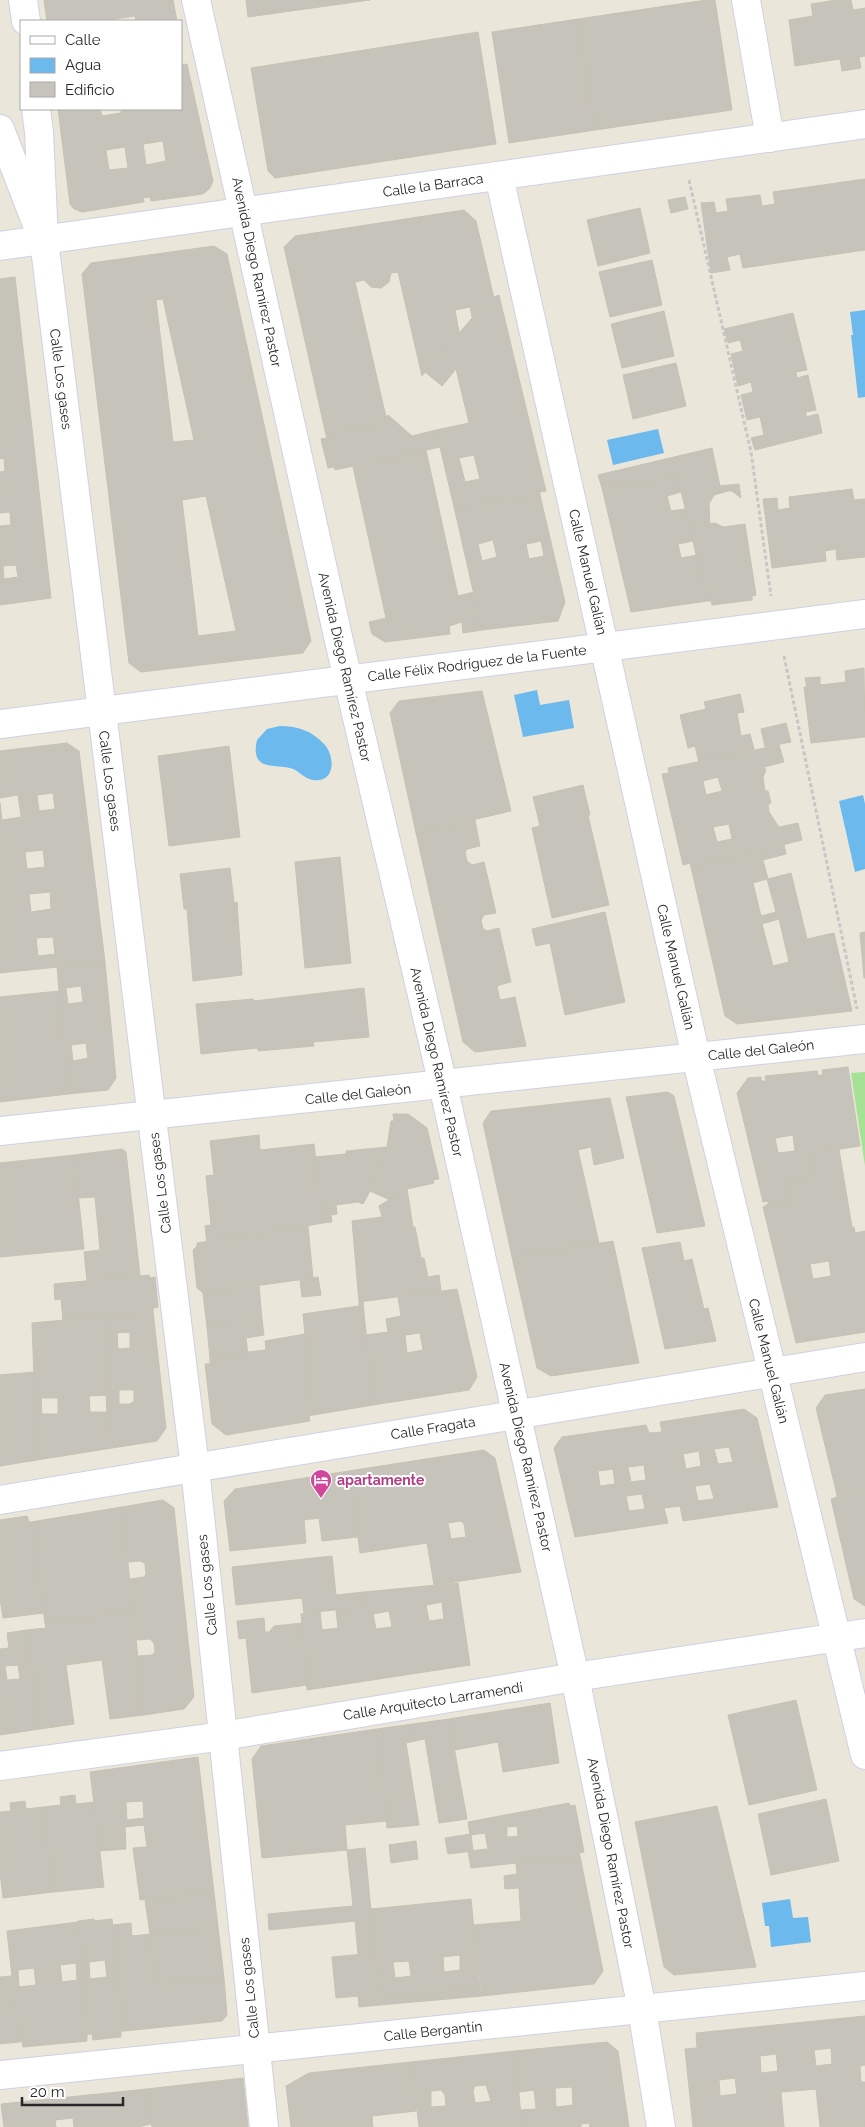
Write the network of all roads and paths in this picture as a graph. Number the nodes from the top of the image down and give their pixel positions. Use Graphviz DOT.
graph roads {
  1 [pos="23,0"];
  2 [pos="196,0"];
  3 [pos="746,0"];
  4 [pos="26,20"];
  5 [pos="36,110"];
  6 [pos="865,124"];
  7 [pos="0,129"];
  8 [pos="770,138"];
  9 [pos="499,176"];
  10 [pos="244,212"];
  11 [pos="44,240"];
  12 [pos="0,246"];
  13 [pos="865,614"];
  14 [pos="605,647"];
  15 [pos="348,680"];
  16 [pos="101,711"];
  17 [pos="0,724"];
  18 [pos="865,1039"];
  19 [pos="696,1057"];
  20 [pos="443,1085"];
  21 [pos="152,1115"];
  22 [pos="0,1131"];
  23 [pos="865,1357"];
  24 [pos="772,1372"];
  25 [pos="516,1414"];
  26 [pos="194,1468"];
  27 [pos="0,1500"];
  28 [pos="865,1632"];
  29 [pos="836,1637"];
  30 [pos="575,1677"];
  31 [pos="222,1736"];
  32 [pos="865,1755"];
  33 [pos="0,1766"];
  34 [pos="865,1986"];
  35 [pos="642,2009"];
  36 [pos="256,2049"];
  37 [pos="0,2075"];
  38 [pos="264,2127"];
  39 [pos="661,2127"];
  1 -- 4 [label="street"];
  2 -- 10 [label="street, Avenida Diego Ramírez Pastor"];
  3 -- 8 [label="street"];
  5 -- 11 [label="street, Calle Los gases"];
  6 -- 8 [label="street, Calle la Barraca"];
  7 -- 11 [label="street, Calle Los gases"];
  8 -- 9 [label="street, Calle la Barraca"];
  9 -- 10 [label="street, Calle la Barraca"];
  9 -- 14 [label="street, Calle Manuel Galián"];
  10 -- 11 [label="street, Calle la Barraca"];
  10 -- 15 [label="street, Avenida Diego Ramírez Pastor"];
  11 -- 12 [label="street, Calle la Barraca"];
  11 -- 16 [label="street, Calle Los gases"];
  13 -- 14 [label="street, Calle Félix Rodríguez de la Fuente"];
  14 -- 15 [label="street, Calle Félix Rodríguez de la Fuente"];
  14 -- 19 [label="street, Calle Manuel Galián"];
  15 -- 16 [label="street, Calle Félix Rodríguez de la Fuente"];
  15 -- 20 [label="street, Avenida Diego Ramírez Pastor"];
  16 -- 17 [label="street, Calle Félix Rodríguez de la Fuente"];
  16 -- 21 [label="street, Calle Los gases"];
  18 -- 19 [label="street, Calle del Galeón"];
  19 -- 20 [label="street, Calle del Galeón"];
  19 -- 24 [label="street, Calle Manuel Galián"];
  20 -- 21 [label="street, Calle del Galeón"];
  20 -- 25 [label="street, Avenida Diego Ramírez Pastor"];
  21 -- 22 [label="street, Calle del Galeón"];
  21 -- 26 [label="street, Calle Los gases"];
  23 -- 24 [label="street, Calle Fragata"];
  24 -- 25 [label="street, Calle Fragata"];
  24 -- 29 [label="street, Calle Manuel Galián"];
  25 -- 26 [label="street, Calle Fragata"];
  25 -- 30 [label="street, Avenida Diego Ramírez Pastor"];
  26 -- 27 [label="street, Calle Fragata"];
  26 -- 31 [label="street, Calle Los gases"];
  28 -- 29 [label="street, Calle Arquitecto Larramendi"];
  29 -- 30 [label="street, Calle Arquitecto Larramendi"];
  29 -- 32 [label="street, Calle Manuel Galián"];
  30 -- 31 [label="street, Calle Arquitecto Larramendi"];
  30 -- 35 [label="street, Avenida Diego Ramírez Pastor"];
  31 -- 33 [label="street, Calle Arquitecto Larramendi"];
  31 -- 36 [label="street, Calle Los gases"];
  34 -- 35 [label="street, Calle Bergantín"];
  35 -- 36 [label="street, Calle Bergantín"];
  35 -- 39 [label="street, Avenida Diego Ramírez Pastor"];
  36 -- 37 [label="street, Calle Bergantín"];
  36 -- 38 [label="street, Calle Los gases"];
}
